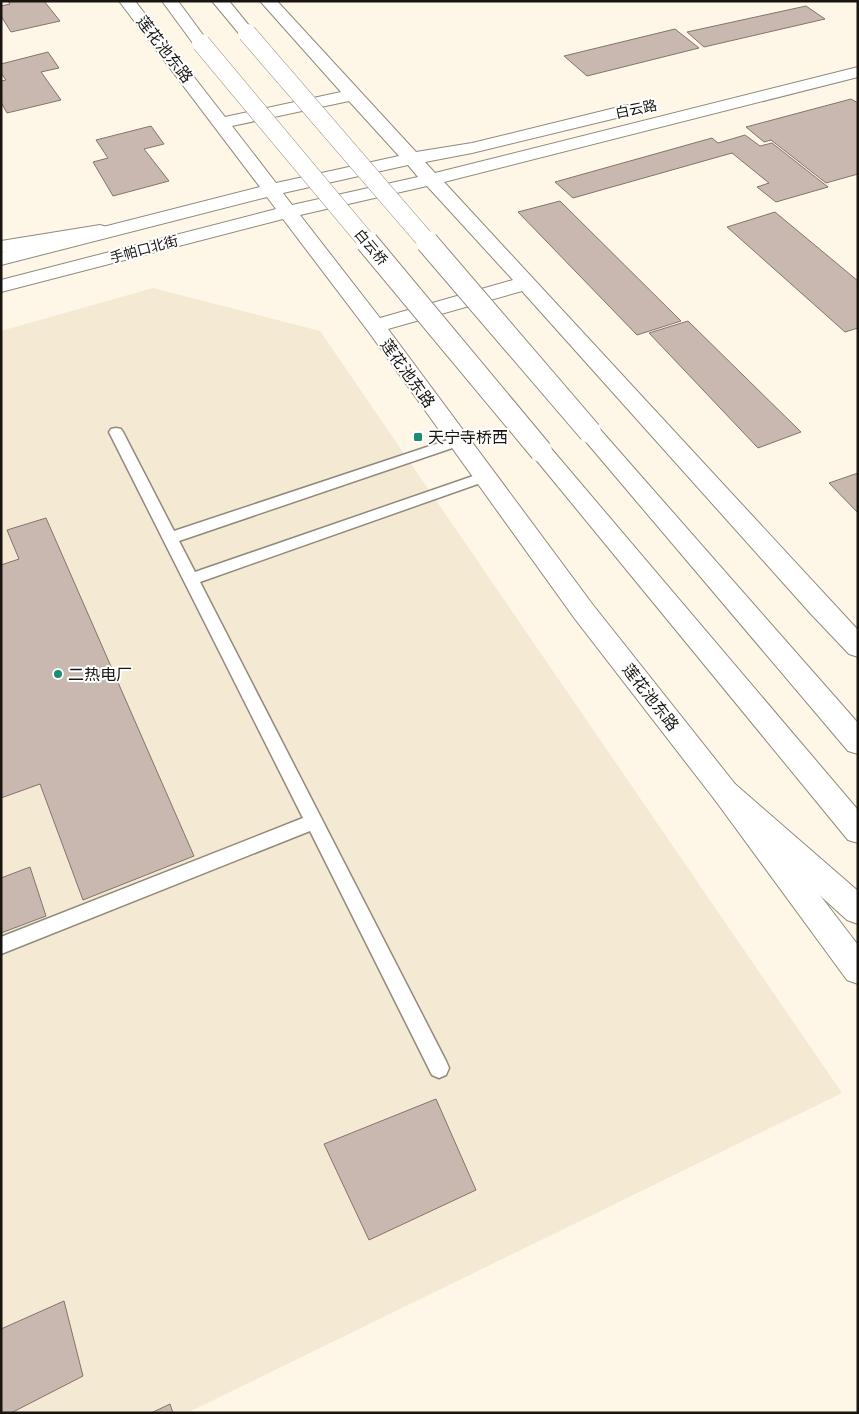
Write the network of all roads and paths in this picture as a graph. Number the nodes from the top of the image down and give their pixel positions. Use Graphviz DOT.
graph roads {
  1 [pos="127,1"];
  2 [pos="170,1"];
  3 [pos="220,1"];
  4 [pos="268,1"];
  5 [pos="201,43"];
  6 [pos="858,58"];
  7 [pos="858,72"];
  8 [pos="352,95"];
  9 [pos="697,96"];
  10 [pos="639,107"];
  11 [pos="222,124"];
  12 [pos="414,158"];
  13 [pos="431,178"];
  14 [pos="272,190"];
  15 [pos="286,212"];
  16 [pos="119,228"];
  17 [pos="1,247"];
  18 [pos="1,259"];
  19 [pos="527,283"];
  20 [pos="1,286"];
  21 [pos="375,326"];
  22 [pos="116,432"];
  23 [pos="459,442"];
  24 [pos="484,477"];
  25 [pos="170,538"];
  26 [pos="191,579"];
  27 [pos="858,647"];
  28 [pos="858,743"];
  29 [pos="725,792"];
  30 [pos="313,822"];
  31 [pos="858,831"];
  32 [pos="858,910"];
  33 [pos="1,946"];
  34 [pos="858,970"];
  35 [pos="439,1068"];
  1 -- 11 [label="main road, 莲花池东路"];
  2 -- 5 [label="main road, 莲花池东路"];
  3 -- 28 [label="main road, bridge"];
  4 -- 8 [label="main road"];
  5 -- 31 [label="main road, 白云桥, bridge"];
  6 -- 9 [label="main road"];
  7 -- 13 [label="main road, 白云路"];
  8 -- 11 [label="main road"];
  8 -- 12 [label="main road"];
  10 -- 12 [label="main road, 白云路"];
  11 -- 14 [label="main road, 莲花池东路"];
  12 -- 13 [label="main road"];
  12 -- 14 [label="main road, 白云路"];
  13 -- 15 [label="main road, 白云路"];
  13 -- 19 [label="main road"];
  14 -- 15 [label="main road, 莲花池东路"];
  14 -- 16 [label="main road, 手帕口北街"];
  15 -- 20 [label="main road, 手帕口北街"];
  15 -- 21 [label="main road, 莲花池东路"];
  16 -- 17 [label="main road"];
  16 -- 18 [label="main road, 手帕口北街"];
  19 -- 21 [label="main road"];
  19 -- 27 [label="main road"];
  21 -- 23 [label="main road, 莲花池东路"];
  22 -- 25 [label="lane"];
  23 -- 24 [label="main road, 莲花池东路"];
  23 -- 25 [label="lane"];
  24 -- 26 [label="lane"];
  24 -- 29 [label="main road, 莲花池东路"];
  25 -- 26 [label="lane"];
  26 -- 30 [label="lane"];
  29 -- 32 [label="main road"];
  29 -- 34 [label="main road"];
  30 -- 33 [label="lane"];
  30 -- 35 [label="lane"];
}
